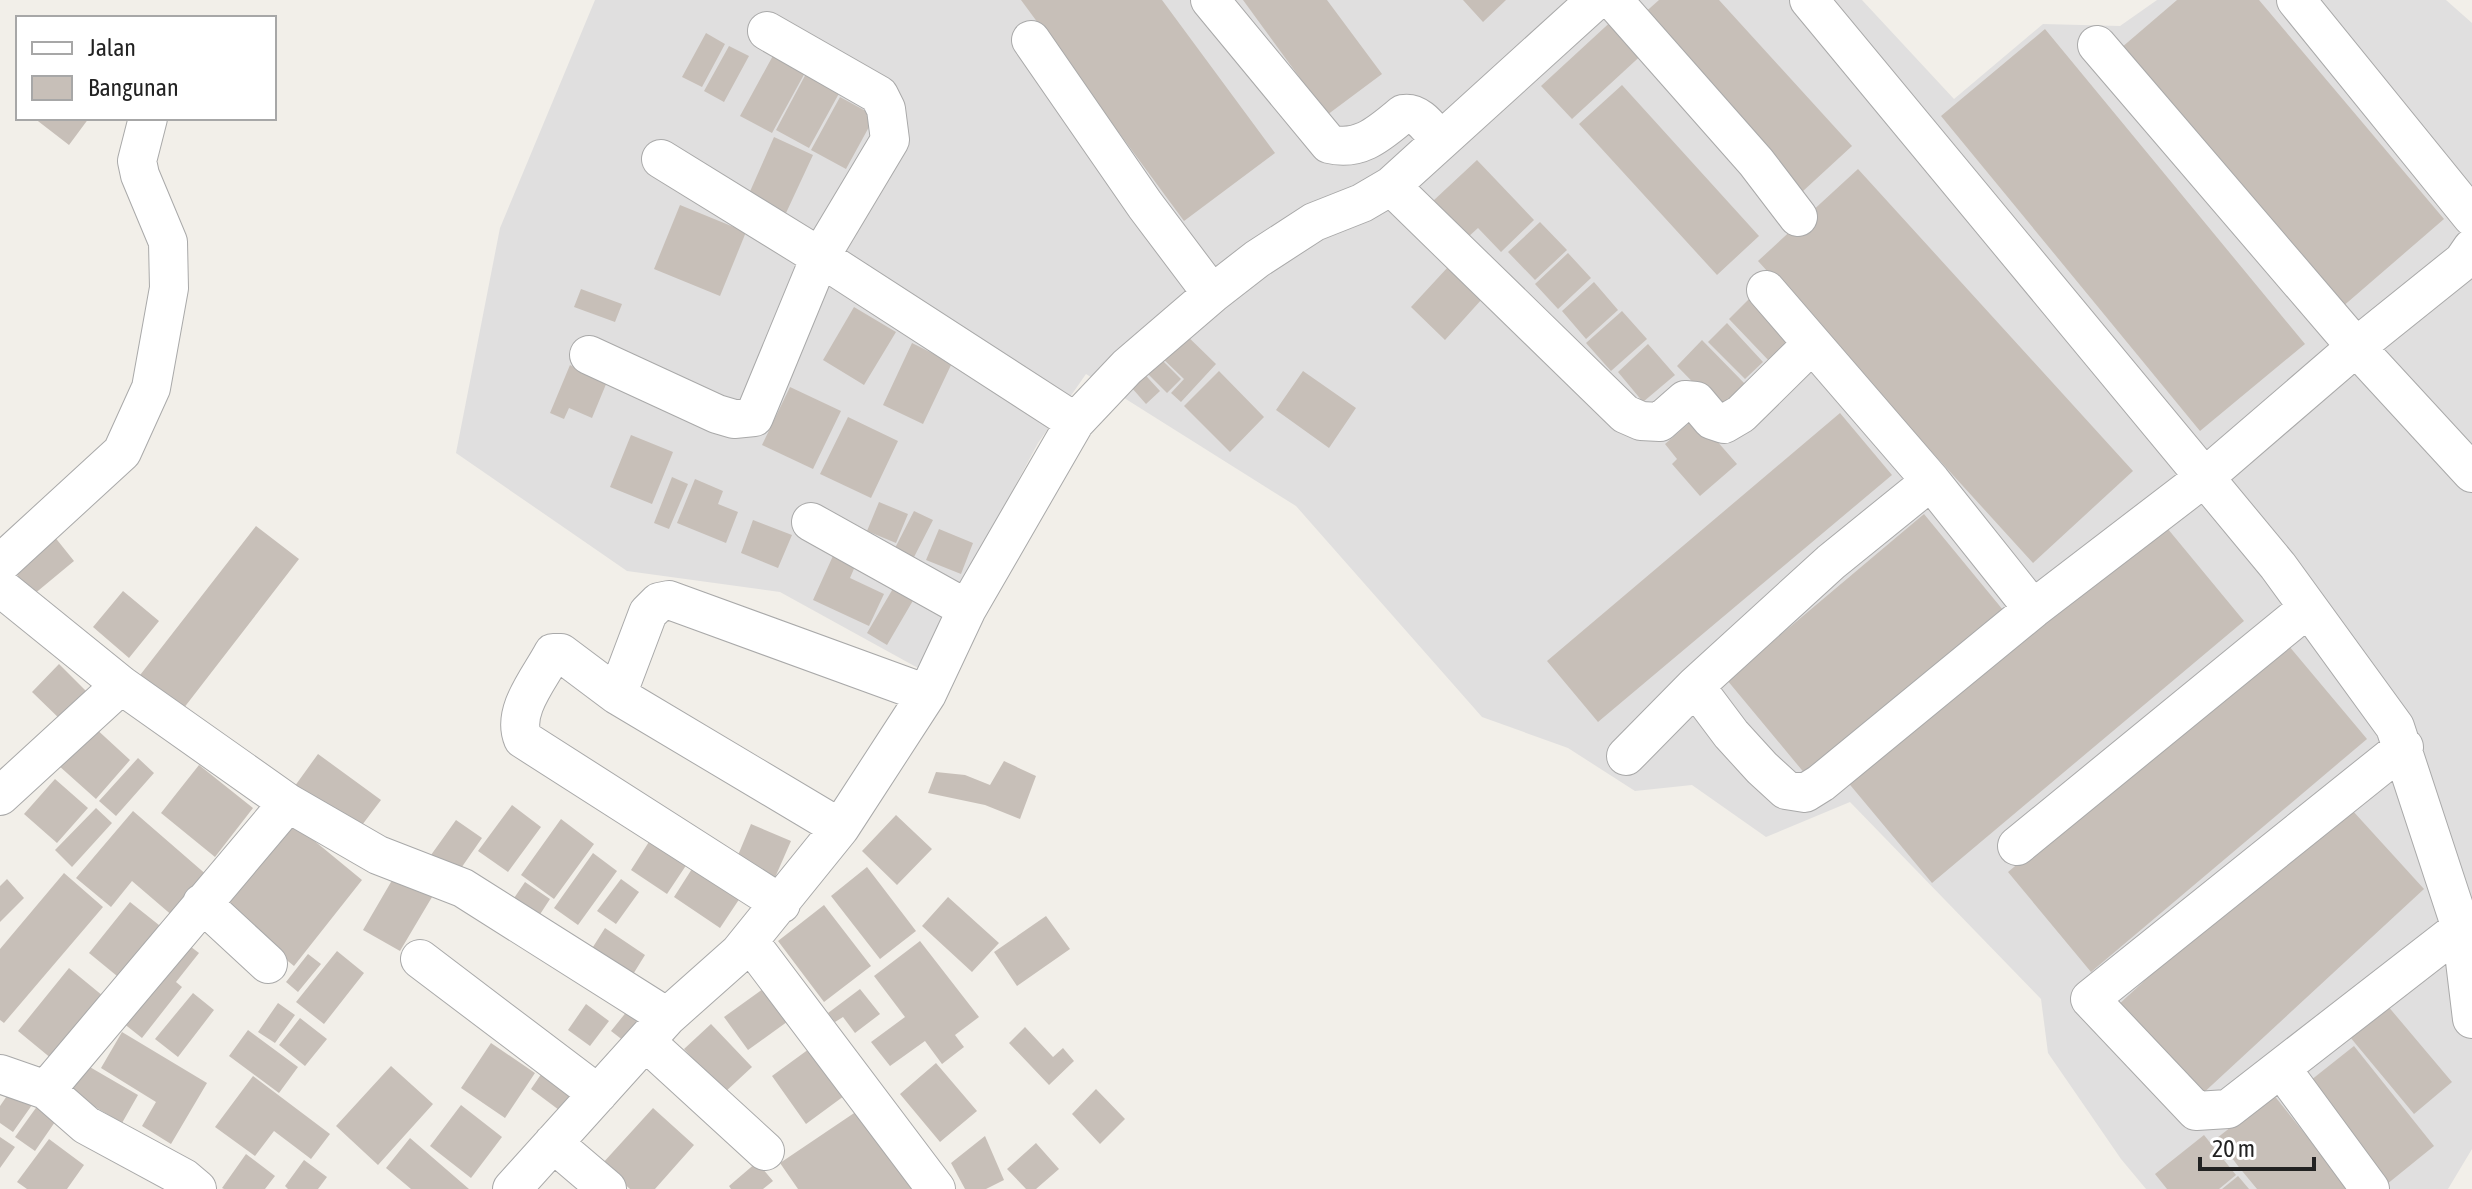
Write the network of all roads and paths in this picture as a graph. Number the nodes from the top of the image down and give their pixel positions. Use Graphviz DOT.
graph roads {
  1 [pos="1210,0"];
  2 [pos="1596,0"];
  3 [pos="1613,0"];
  4 [pos="1809,0"];
  5 [pos="2296,0"];
  6 [pos="767,31"];
  7 [pos="1031,40"];
  8 [pos="2097,45"];
  9 [pos="147,120"];
  10 [pos="1440,140"];
  11 [pos="661,159"];
  12 [pos="1391,186"];
  13 [pos="1798,217"];
  14 [pos="2472,217"];
  15 [pos="2472,248"];
  16 [pos="820,257"];
  17 [pos="1766,290"];
  18 [pos="1212,294"];
  19 [pos="1812,344"];
  20 [pos="2356,347"];
  21 [pos="589,355"];
  22 [pos="1075,422"];
  23 [pos="2472,473"];
  24 [pos="2205,477"];
  25 [pos="1931,481"];
  26 [pos="811,522"];
  27 [pos="0,564"];
  28 [pos="0,587"];
  29 [pos="2308,608"];
  30 [pos="967,609"];
  31 [pos="2033,609"];
  32 [pos="121,685"];
  33 [pos="1695,686"];
  34 [pos="927,694"];
  35 [pos="617,695"];
  36 [pos="2404,747"];
  37 [pos="1626,756"];
  38 [pos="0,796"];
  39 [pos="288,803"];
  40 [pos="840,828"];
  41 [pos="2017,846"];
  42 [pos="202,903"];
  43 [pos="781,904"];
  44 [pos="2461,928"];
  45 [pos="749,941"];
  46 [pos="420,959"];
  47 [pos="268,964"];
  48 [pos="2472,1019"];
  49 [pos="657,1029"];
  50 [pos="2281,1068"];
  51 [pos="0,1074"];
  52 [pos="46,1090"];
  53 [pos="598,1094"];
  54 [pos="553,1143"];
  55 [pos="765,1151"];
  56 [pos="197,1189"];
  57 [pos="512,1189"];
  58 [pos="607,1189"];
  59 [pos="936,1189"];
  60 [pos="2370,1189"];
  1 -- 10 [label="street"];
  2 -- 10 [label="street"];
  3 -- 13 [label="street"];
  4 -- 24 [label="street"];
  5 -- 14 [label="street"];
  6 -- 16 [label="street"];
  7 -- 18 [label="street"];
  8 -- 20 [label="street"];
  9 -- 27 [label="street"];
  10 -- 12 [label="street"];
  11 -- 16 [label="street"];
  12 -- 18 [label="street"];
  12 -- 19 [label="street"];
  15 -- 20 [label="street"];
  16 -- 21 [label="street"];
  16 -- 22 [label="street"];
  17 -- 19 [label="street"];
  18 -- 22 [label="street"];
  19 -- 25 [label="street"];
  20 -- 23 [label="street"];
  20 -- 24 [label="street"];
  22 -- 30 [label="street"];
  24 -- 29 [label="street"];
  24 -- 31 [label="street"];
  25 -- 31 [label="street"];
  25 -- 33 [label="street"];
  26 -- 30 [label="street"];
  28 -- 32 [label="street"];
  29 -- 36 [label="street"];
  29 -- 41 [label="street"];
  30 -- 34 [label="street"];
  31 -- 33 [label="street"];
  32 -- 38 [label="street"];
  32 -- 39 [label="street"];
  33 -- 37 [label="street"];
  34 -- 35 [label="street"];
  34 -- 40 [label="street"];
  35 -- 40 [label="street"];
  35 -- 43 [label="street"];
  36 -- 44 [label="street"];
  36 -- 50 [label="street"];
  39 -- 42 [label="street"];
  39 -- 49 [label="street"];
  40 -- 43 [label="street"];
  42 -- 47 [label="street"];
  42 -- 52 [label="street"];
  43 -- 45 [label="street"];
  44 -- 48 [label="street"];
  44 -- 50 [label="street"];
  45 -- 49 [label="street"];
  45 -- 59 [label="street"];
  46 -- 53 [label="street"];
  49 -- 53 [label="street"];
  49 -- 55 [label="street"];
  50 -- 60 [label="street"];
  51 -- 52 [label="street"];
  52 -- 56 [label="street"];
  53 -- 54 [label="street"];
  54 -- 57 [label="street"];
  54 -- 58 [label="street"];
}
